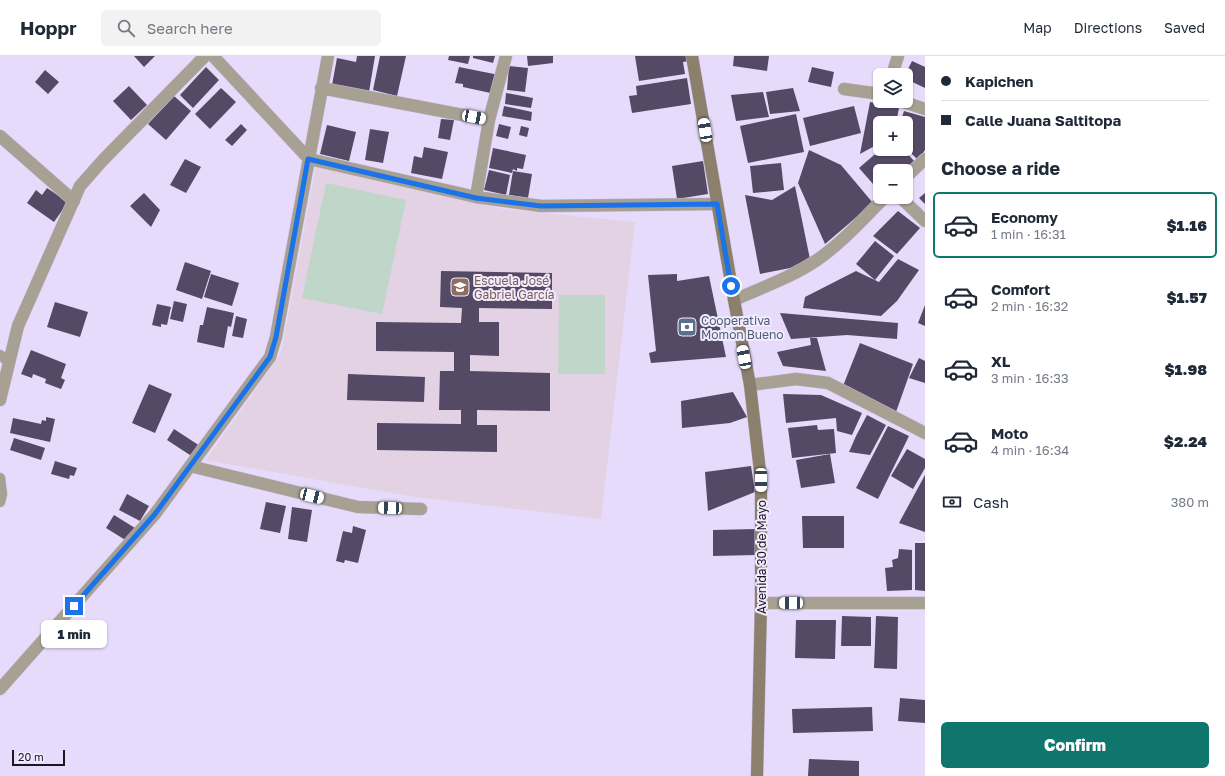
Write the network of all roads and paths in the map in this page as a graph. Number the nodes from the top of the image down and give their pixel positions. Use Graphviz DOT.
graph roads {
  1 [pos="205,56"];
  2 [pos="213,56"];
  3 [pos="328,56"];
  4 [pos="506,56"];
  5 [pos="692,56"];
  6 [pos="898,56"];
  7 [pos="894,68"];
  8 [pos="321,88"];
  9 [pos="844,89"];
  10 [pos="873,93"];
  11 [pos="913,105"];
  12 [pos="925,109"];
  13 [pos="489,120"];
  14 [pos="0,136"];
  15 [pos="925,158"];
  16 [pos="308,159"];
  17 [pos="913,170"];
  18 [pos="476,198"];
  19 [pos="74,201"];
  20 [pos="717,204"];
  21 [pos="878,204"];
  22 [pos="907,204"];
  23 [pos="925,221"];
  24 [pos="734,300"];
  25 [pos="5,358"];
  26 [pos="750,385"];
  27 [pos="0,400"];
  28 [pos="925,433"];
  29 [pos="190,466"];
  30 [pos="0,478"];
  31 [pos="0,502"];
  32 [pos="421,509"];
  33 [pos="761,603"];
  34 [pos="925,603"];
  35 [pos="0,689"];
  36 [pos="757,776"];
  1 -- 19 [label="street"];
  2 -- 16 [label="street"];
  3 -- 8 [label="street"];
  4 -- 13 [label="street"];
  5 -- 20 [label="main road, Avenida 30 de Mayo"];
  6 -- 7 [label="street"];
  8 -- 13 [label="street"];
  8 -- 16 [label="street"];
  9 -- 10 [label="street"];
  11 -- 12 [label="street"];
  13 -- 18 [label="street"];
  14 -- 19 [label="street"];
  15 -- 17 [label="street"];
  16 -- 18 [label="street"];
  16 -- 29 [label="street"];
  18 -- 20 [label="street"];
  19 -- 25 [label="street"];
  20 -- 24 [label="main road, Avenida 30 de Mayo"];
  21 -- 24 [label="street"];
  22 -- 23 [label="street"];
  24 -- 26 [label="main road, Avenida 30 de Mayo"];
  25 -- 27 [label="street"];
  26 -- 28 [label="street"];
  26 -- 33 [label="main road, Avenida 30 de Mayo"];
  29 -- 32 [label="street"];
  29 -- 35 [label="street"];
  30 -- 31 [label="lane"];
  33 -- 34 [label="street"];
  33 -- 36 [label="main road, Avenida 30 de Mayo"];
}
